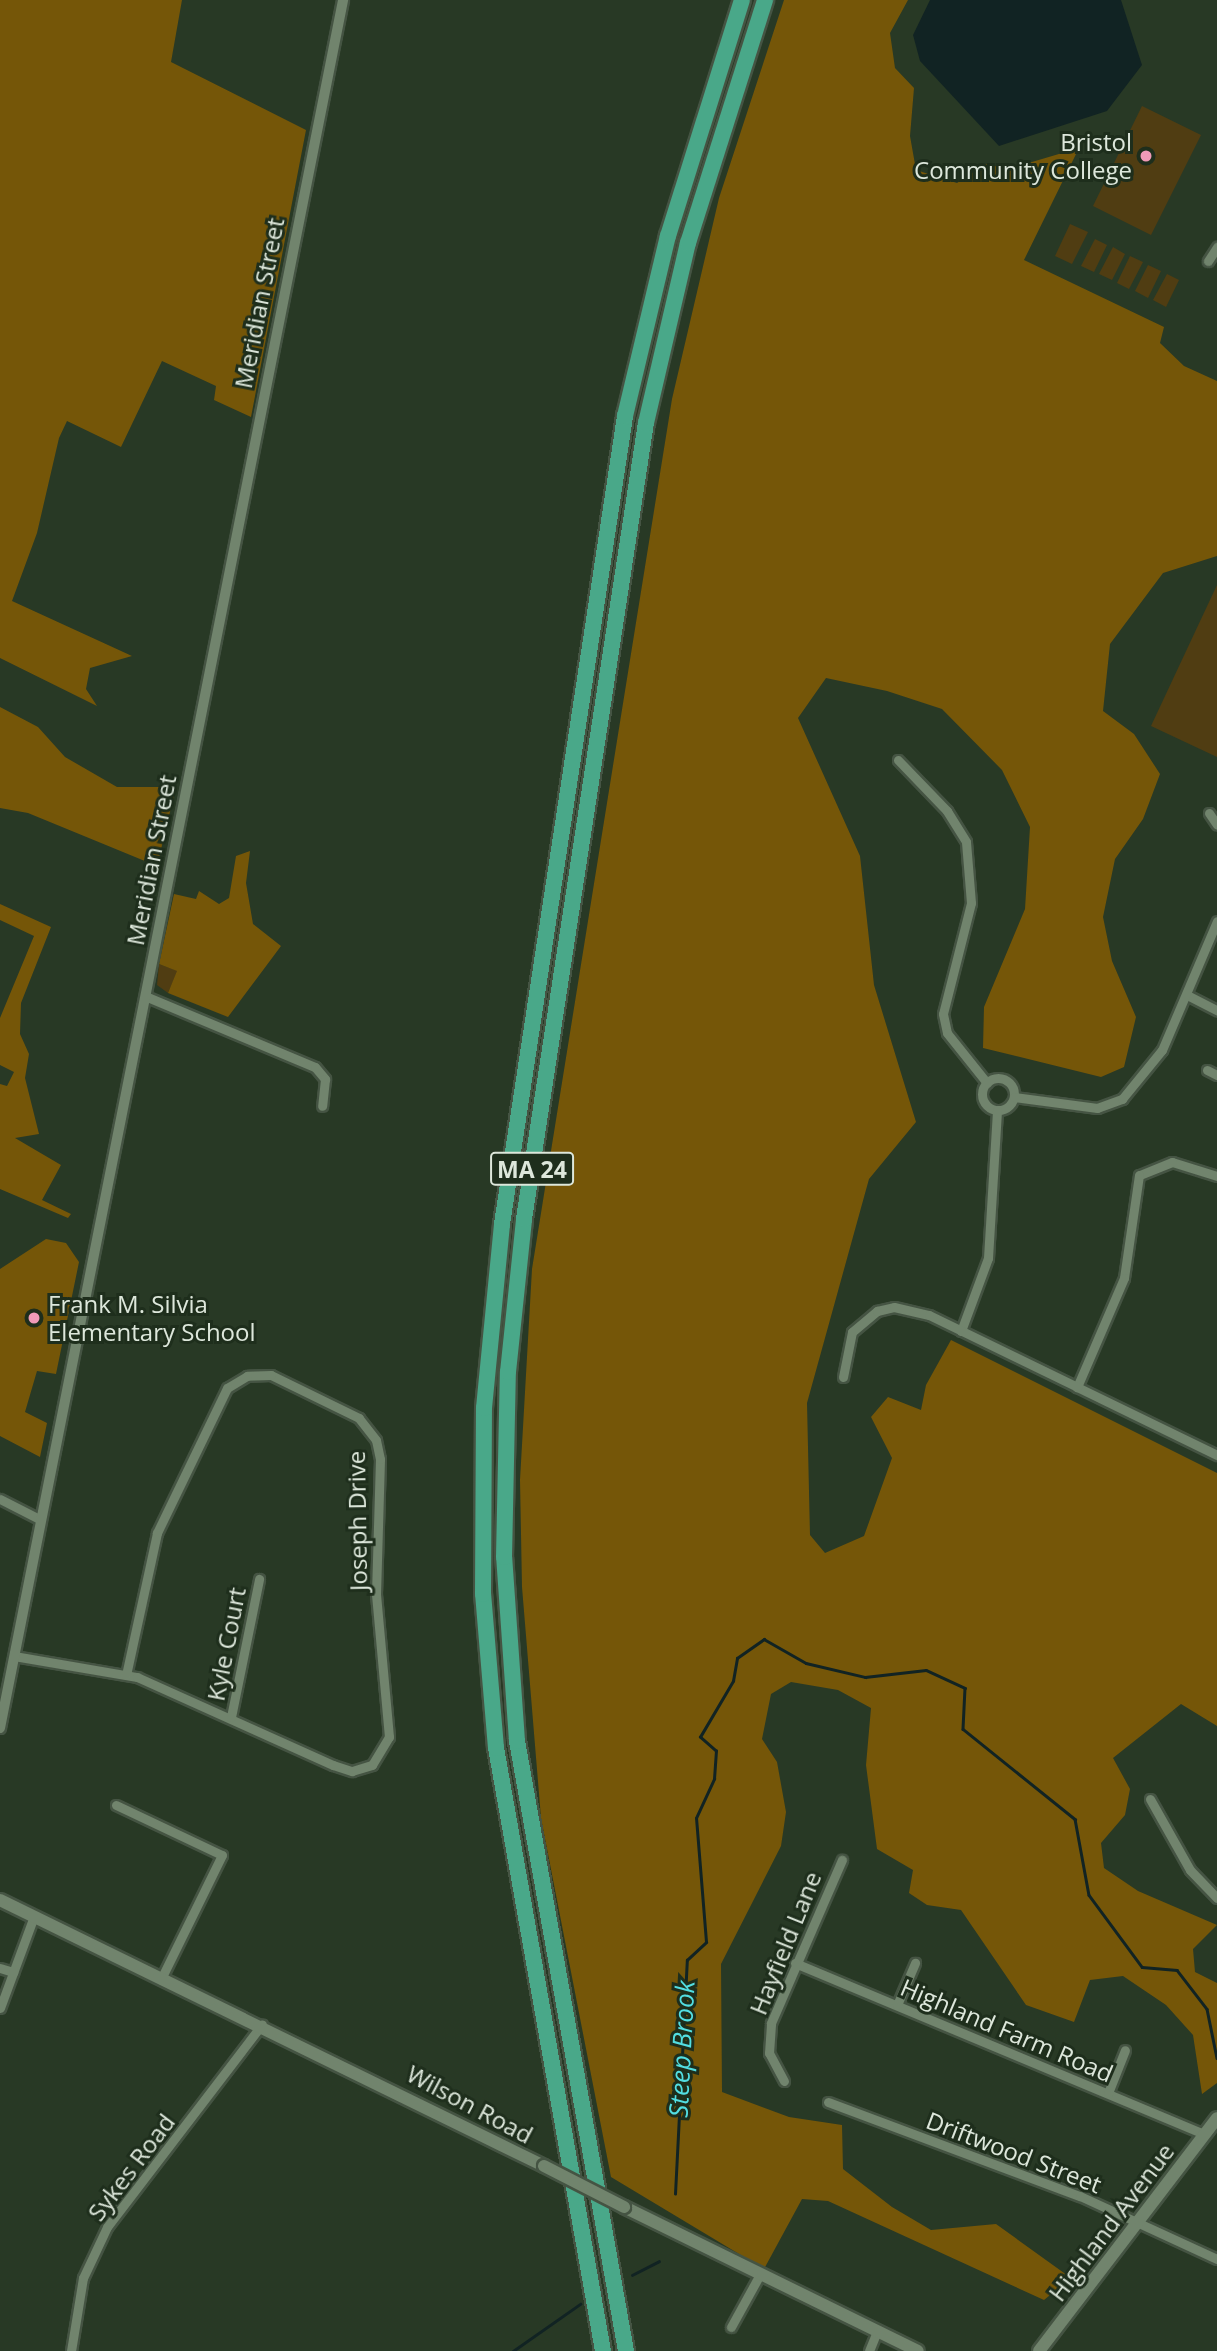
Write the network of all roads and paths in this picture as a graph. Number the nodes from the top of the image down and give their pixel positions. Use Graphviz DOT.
graph roads {
  1 [pos="343,0"];
  2 [pos="742,0"];
  3 [pos="765,0"];
  4 [pos="1217,247"];
  5 [pos="1208,261"];
  6 [pos="898,760"];
  7 [pos="1209,813"];
  8 [pos="1217,825"];
  9 [pos="1217,921"];
  10 [pos="1187,995"];
  11 [pos="145,996"];
  12 [pos="1217,1010"];
  13 [pos="986,1083"];
  14 [pos="1014,1097"];
  15 [pos="322,1106"];
  16 [pos="997,1110"];
  17 [pos="1217,1176"];
  18 [pos="961,1331"];
  19 [pos="843,1377"];
  20 [pos="1077,1387"];
  21 [pos="1217,1455"];
  22 [pos="0,1499"];
  23 [pos="39,1519"];
  24 [pos="259,1579"];
  25 [pos="14,1656"];
  26 [pos="126,1675"];
  27 [pos="231,1717"];
  28 [pos="0,1728"];
  29 [pos="1150,1799"];
  30 [pos="116,1805"];
  31 [pos="842,1860"];
  32 [pos="1217,1898"];
  33 [pos="0,1900"];
  34 [pos="34,1916"];
  35 [pos="795,1963"];
  36 [pos="915,1963"];
  37 [pos="0,1968"];
  38 [pos="13,1972"];
  39 [pos="162,1977"];
  40 [pos="897,2005"];
  41 [pos="0,2008"];
  42 [pos="262,2024"];
  43 [pos="1125,2050"];
  44 [pos="784,2081"];
  45 [pos="1108,2092"];
  46 [pos="828,2102"];
  47 [pos="1217,2118"];
  48 [pos="1204,2134"];
  49 [pos="1137,2222"];
  50 [pos="1217,2259"];
  51 [pos="759,2276"];
  52 [pos="731,2327"];
  53 [pos="877,2331"];
  54 [pos="71,2351"];
  55 [pos="603,2351"];
  56 [pos="626,2351"];
  57 [pos="869,2351"];
  58 [pos="918,2351"];
  59 [pos="1039,2351"];
  1 -- 11 [label="street, Meridian Street"];
  2 -- 55 [label="highway, MA 24"];
  3 -- 56 [label="highway, MA 24"];
  4 -- 5 [label="street"];
  6 -- 13 [label="street"];
  7 -- 8 [label="street"];
  9 -- 10 [label="street"];
  10 -- 12 [label="street"];
  10 -- 14 [label="street"];
  11 -- 15 [label="street"];
  11 -- 23 [label="street, Meridian Street"];
  13 -- 14 [label="street"];
  13 -- 16 [label="street"];
  14 -- 16 [label="street"];
  16 -- 18 [label="street"];
  17 -- 20 [label="street"];
  18 -- 19 [label="street"];
  18 -- 20 [label="street"];
  20 -- 21 [label="street"];
  22 -- 23 [label="street"];
  23 -- 25 [label="street, Meridian Street"];
  24 -- 27 [label="street, Kyle Court"];
  25 -- 26 [label="street, Joseph Drive"];
  25 -- 28 [label="street, Meridian Street"];
  26 -- 27 [label="street, Joseph Drive"];
  26 -- 27 [label="street, Joseph Drive"];
  29 -- 32 [label="street"];
  30 -- 39 [label="street"];
  31 -- 35 [label="street, Hayfield Lane"];
  33 -- 34 [label="main road, Wilson Road"];
  34 -- 38 [label="street"];
  34 -- 39 [label="main road, Wilson Road"];
  35 -- 40 [label="street, Highland Farm Road"];
  35 -- 44 [label="street, Hayfield Lane"];
  36 -- 40 [label="street"];
  37 -- 38 [label="street"];
  38 -- 41 [label="street"];
  39 -- 42 [label="main road, Wilson Road"];
  40 -- 45 [label="street, Highland Farm Road"];
  42 -- 51 [label="main road, Wilson Road, bridge"];
  42 -- 54 [label="street, Sykes Road"];
  43 -- 45 [label="street"];
  45 -- 48 [label="street, Highland Farm Road"];
  46 -- 49 [label="street, Driftwood Street"];
  47 -- 48 [label="main road, Highland Avenue"];
  48 -- 49 [label="main road, Highland Avenue"];
  49 -- 50 [label="street, Driftwood Street"];
  49 -- 59 [label="main road, Highland Avenue"];
  51 -- 52 [label="street"];
  51 -- 53 [label="main road, Wilson Road"];
  53 -- 57 [label="street"];
  53 -- 58 [label="main road, Wilson Road"];
}
